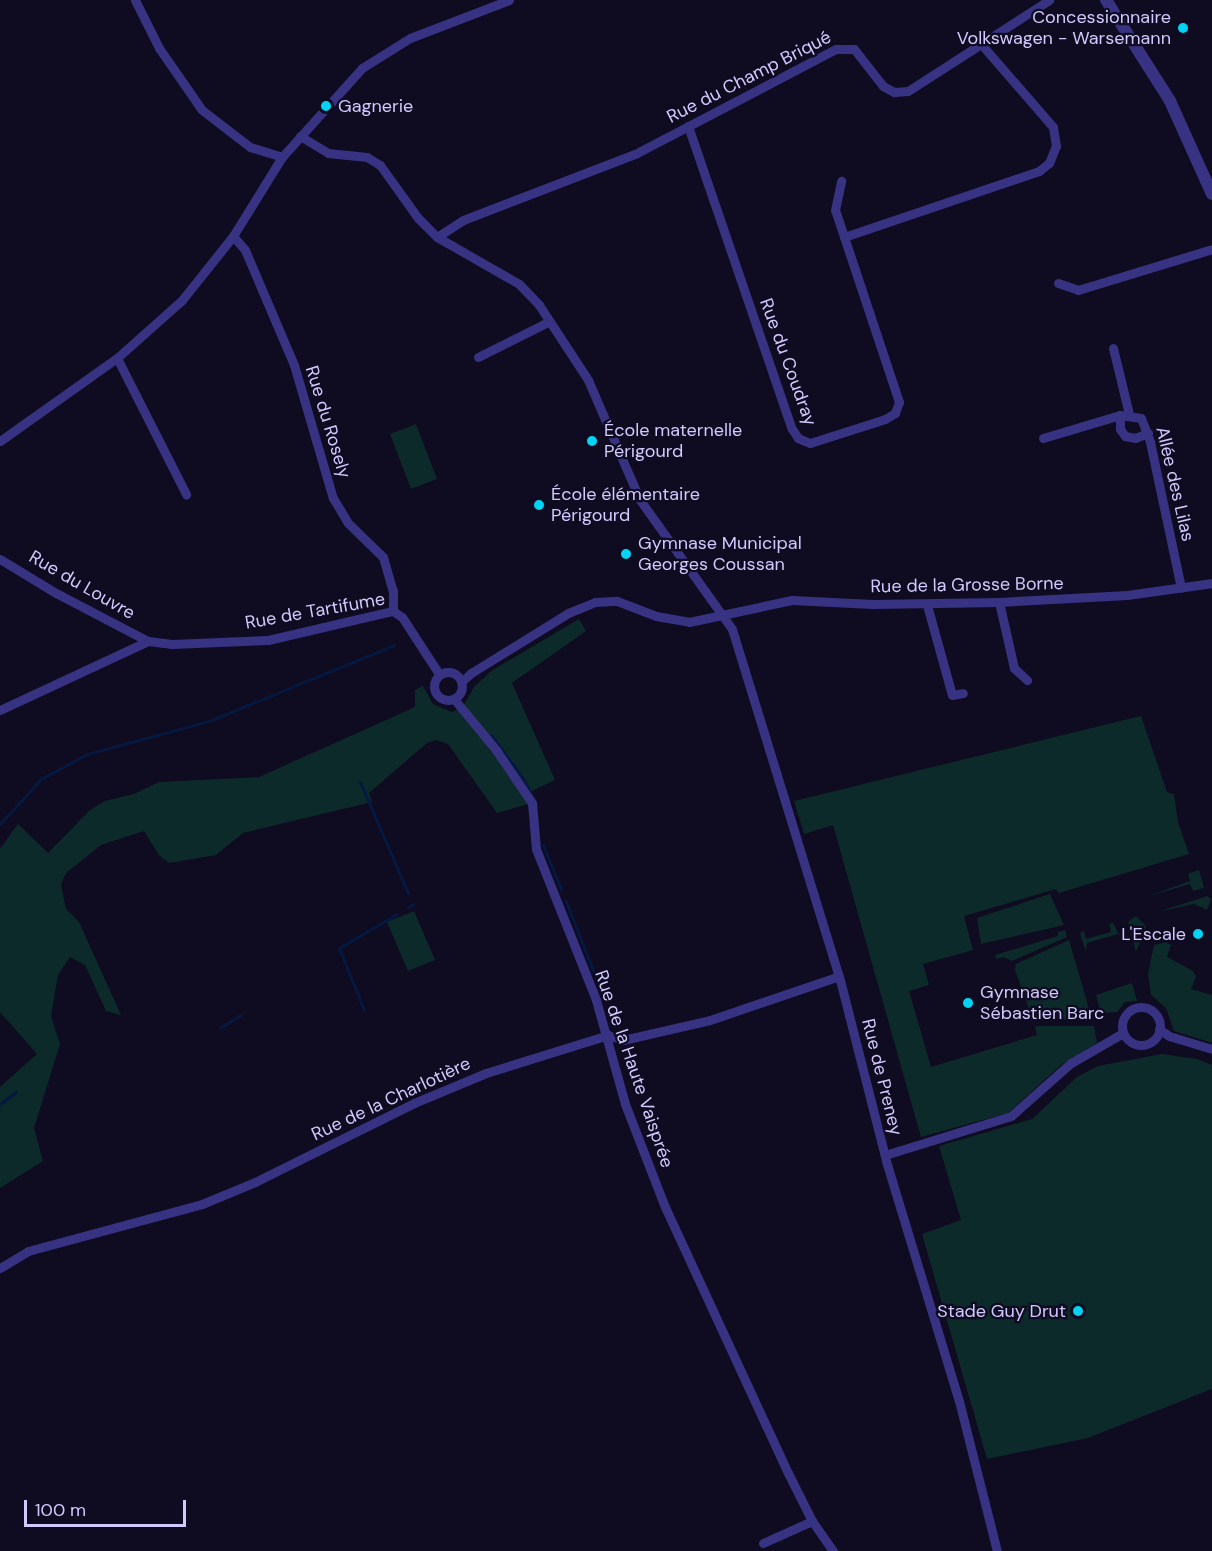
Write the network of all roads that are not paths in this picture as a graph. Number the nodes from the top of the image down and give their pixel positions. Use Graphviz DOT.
graph roads {
  1 [pos="135,0"];
  2 [pos="509,0"];
  3 [pos="1050,0"];
  4 [pos="1106,0"];
  5 [pos="982,45"];
  6 [pos="688,126"];
  7 [pos="300,136"];
  8 [pos="282,157"];
  9 [pos="841,181"];
  10 [pos="1212,194"];
  11 [pos="233,236"];
  12 [pos="437,237"];
  13 [pos="844,237"];
  14 [pos="1212,249"];
  15 [pos="1058,283"];
  16 [pos="550,321"];
  17 [pos="1113,348"];
  18 [pos="478,357"];
  19 [pos="117,358"];
  20 [pos="1124,414"];
  21 [pos="1148,433"];
  22 [pos="1043,438"];
  23 [pos="0,441"];
  24 [pos="186,494"];
  25 [pos="0,559"];
  26 [pos="1212,583"];
  27 [pos="1181,588"];
  28 [pos="999,602"];
  29 [pos="927,605"];
  30 [pos="393,611"];
  31 [pos="723,614"];
  32 [pos="148,640"];
  33 [pos="439,674"];
  34 [pos="1027,680"];
  35 [pos="461,682"];
  36 [pos="963,693"];
  37 [pos="454,699"];
  38 [pos="0,710"];
  39 [pos="839,976"];
  40 [pos="1159,1029"];
  41 [pos="1123,1033"];
  42 [pos="608,1035"];
  43 [pos="1212,1049"];
  44 [pos="885,1155"];
  45 [pos="0,1268"];
  46 [pos="812,1521"];
  47 [pos="763,1543"];
  48 [pos="833,1551"];
  49 [pos="997,1551"];
  1 -- 8 [label="street"];
  2 -- 7 [label="street"];
  3 -- 5 [label="street, Rue du Champ Briqué"];
  4 -- 10 [label="street"];
  5 -- 6 [label="street, Rue du Champ Briqué"];
  5 -- 13 [label="street"];
  6 -- 12 [label="street, Rue du Champ Briqué"];
  6 -- 13 [label="street, Rue du Coudray"];
  7 -- 8 [label="street"];
  7 -- 12 [label="street, Rue de Preney"];
  8 -- 11 [label="street"];
  9 -- 13 [label="street, Rue du Coudray"];
  11 -- 19 [label="street"];
  11 -- 30 [label="street, Rue du Rosely"];
  12 -- 16 [label="street, Rue de Preney"];
  14 -- 15 [label="street"];
  16 -- 18 [label="street"];
  16 -- 31 [label="street, Rue de Preney"];
  17 -- 20 [label="street"];
  19 -- 23 [label="street"];
  19 -- 24 [label="street"];
  20 -- 21 [label="street, Allée des Lilas"];
  20 -- 21 [label="street"];
  20 -- 22 [label="street"];
  21 -- 27 [label="street, Allée des Lilas"];
  25 -- 32 [label="street, Rue du Louvre"];
  26 -- 27 [label="street, Rue de la Grosse Borne"];
  27 -- 28 [label="street, Rue de la Grosse Borne"];
  28 -- 29 [label="street, Rue de la Grosse Borne"];
  28 -- 34 [label="street"];
  29 -- 31 [label="street, Rue de la Grosse Borne"];
  29 -- 36 [label="street"];
  30 -- 32 [label="street, Rue de Tartifume"];
  30 -- 33 [label="street, Rue de Tartifume"];
  31 -- 35 [label="street"];
  31 -- 39 [label="street, Rue de Preney"];
  32 -- 38 [label="street"];
  33 -- 35 [label="street"];
  33 -- 37 [label="street"];
  35 -- 37 [label="street"];
  37 -- 42 [label="street, Rue de la Haute Vaisprée"];
  39 -- 42 [label="street, Rue de la Charlotière"];
  39 -- 44 [label="street, Rue de Preney"];
  40 -- 41 [label="street"];
  40 -- 41 [label="street"];
  40 -- 43 [label="street"];
  41 -- 44 [label="street"];
  42 -- 45 [label="street, Rue de la Charlotière"];
  42 -- 46 [label="street, Rue de la Haute Vaisprée"];
  44 -- 49 [label="street, Rue de Preney"];
  46 -- 47 [label="street"];
  46 -- 48 [label="street, Rue de la Haute Vaisprée"];
}
